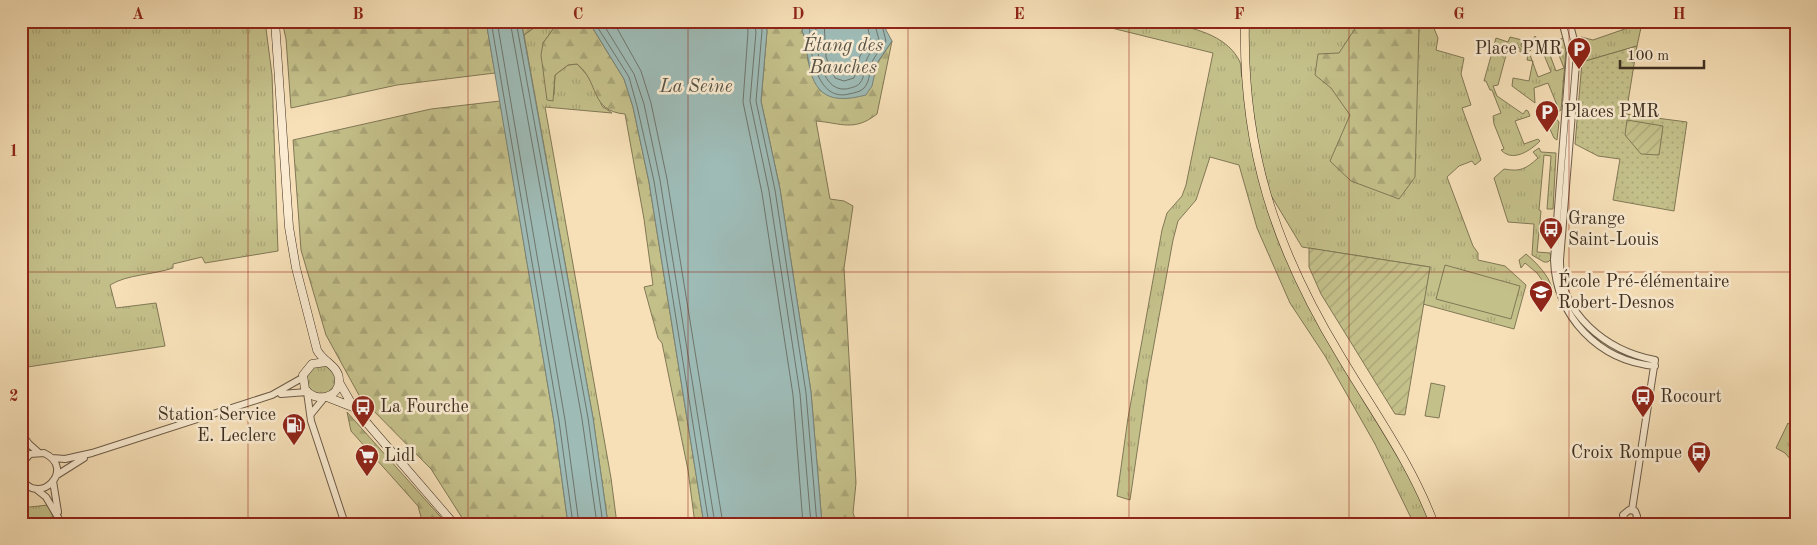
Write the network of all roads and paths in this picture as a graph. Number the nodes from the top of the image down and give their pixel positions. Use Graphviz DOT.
graph roads {
  1 [pos="270,21"];
  2 [pos="275,21"];
  3 [pos="1245,21"];
  4 [pos="1562,21"];
  5 [pos="1569,21"];
  6 [pos="1570,93"];
  7 [pos="326,362"];
  8 [pos="310,365"];
  9 [pos="302,378"];
  10 [pos="339,382"];
  11 [pos="307,392"];
  12 [pos="272,395"];
  13 [pos="325,397"];
  14 [pos="354,408"];
  15 [pos="311,415"];
  16 [pos="21,433"];
  17 [pos="21,440"];
  18 [pos="38,452"];
  19 [pos="92,453"];
  20 [pos="52,458"];
  21 [pos="22,462"];
  22 [pos="21,476"];
  23 [pos="55,479"];
  24 [pos="35,488"];
  25 [pos="1629,510"];
  26 [pos="59,516"];
  27 [pos="1635,522"];
  28 [pos="62,524"];
  29 [pos="345,524"];
  30 [pos="454,524"];
  31 [pos="1434,524"];
  32 [pos="1626,524"];
  33 [pos="1646,524"];
  34 [pos="1660,524"];
  35 [pos="1672,524"];
  1 -- 8 [label="main road"];
  2 -- 7 [label="main road"];
  3 -- 31 [label="main road"];
  4 -- 6 [label="street"];
  5 -- 6 [label="street"];
  6 -- 25 [label="street"];
  7 -- 8 [label="main road"];
  7 -- 10 [label="main road"];
  8 -- 9 [label="main road"];
  9 -- 11 [label="main road"];
  9 -- 12 [label="street"];
  10 -- 13 [label="main road"];
  10 -- 14 [label="main road"];
  11 -- 12 [label="street"];
  11 -- 13 [label="main road"];
  11 -- 15 [label="street"];
  12 -- 19 [label="street"];
  13 -- 14 [label="main road"];
  13 -- 15 [label="street"];
  14 -- 30 [label="main road"];
  15 -- 29 [label="street"];
  16 -- 18 [label="street"];
  17 -- 21 [label="street"];
  18 -- 20 [label="street"];
  18 -- 21 [label="street"];
  19 -- 20 [label="street"];
  19 -- 23 [label="street"];
  20 -- 23 [label="street"];
  22 -- 24 [label="street"];
  23 -- 24 [label="street"];
  23 -- 26 [label="street"];
  24 -- 26 [label="street"];
  25 -- 27 [label="street"];
  25 -- 32 [label="street"];
  26 -- 28 [label="street"];
  27 -- 33 [label="street"];
  34 -- 35 [label="street"];
}
